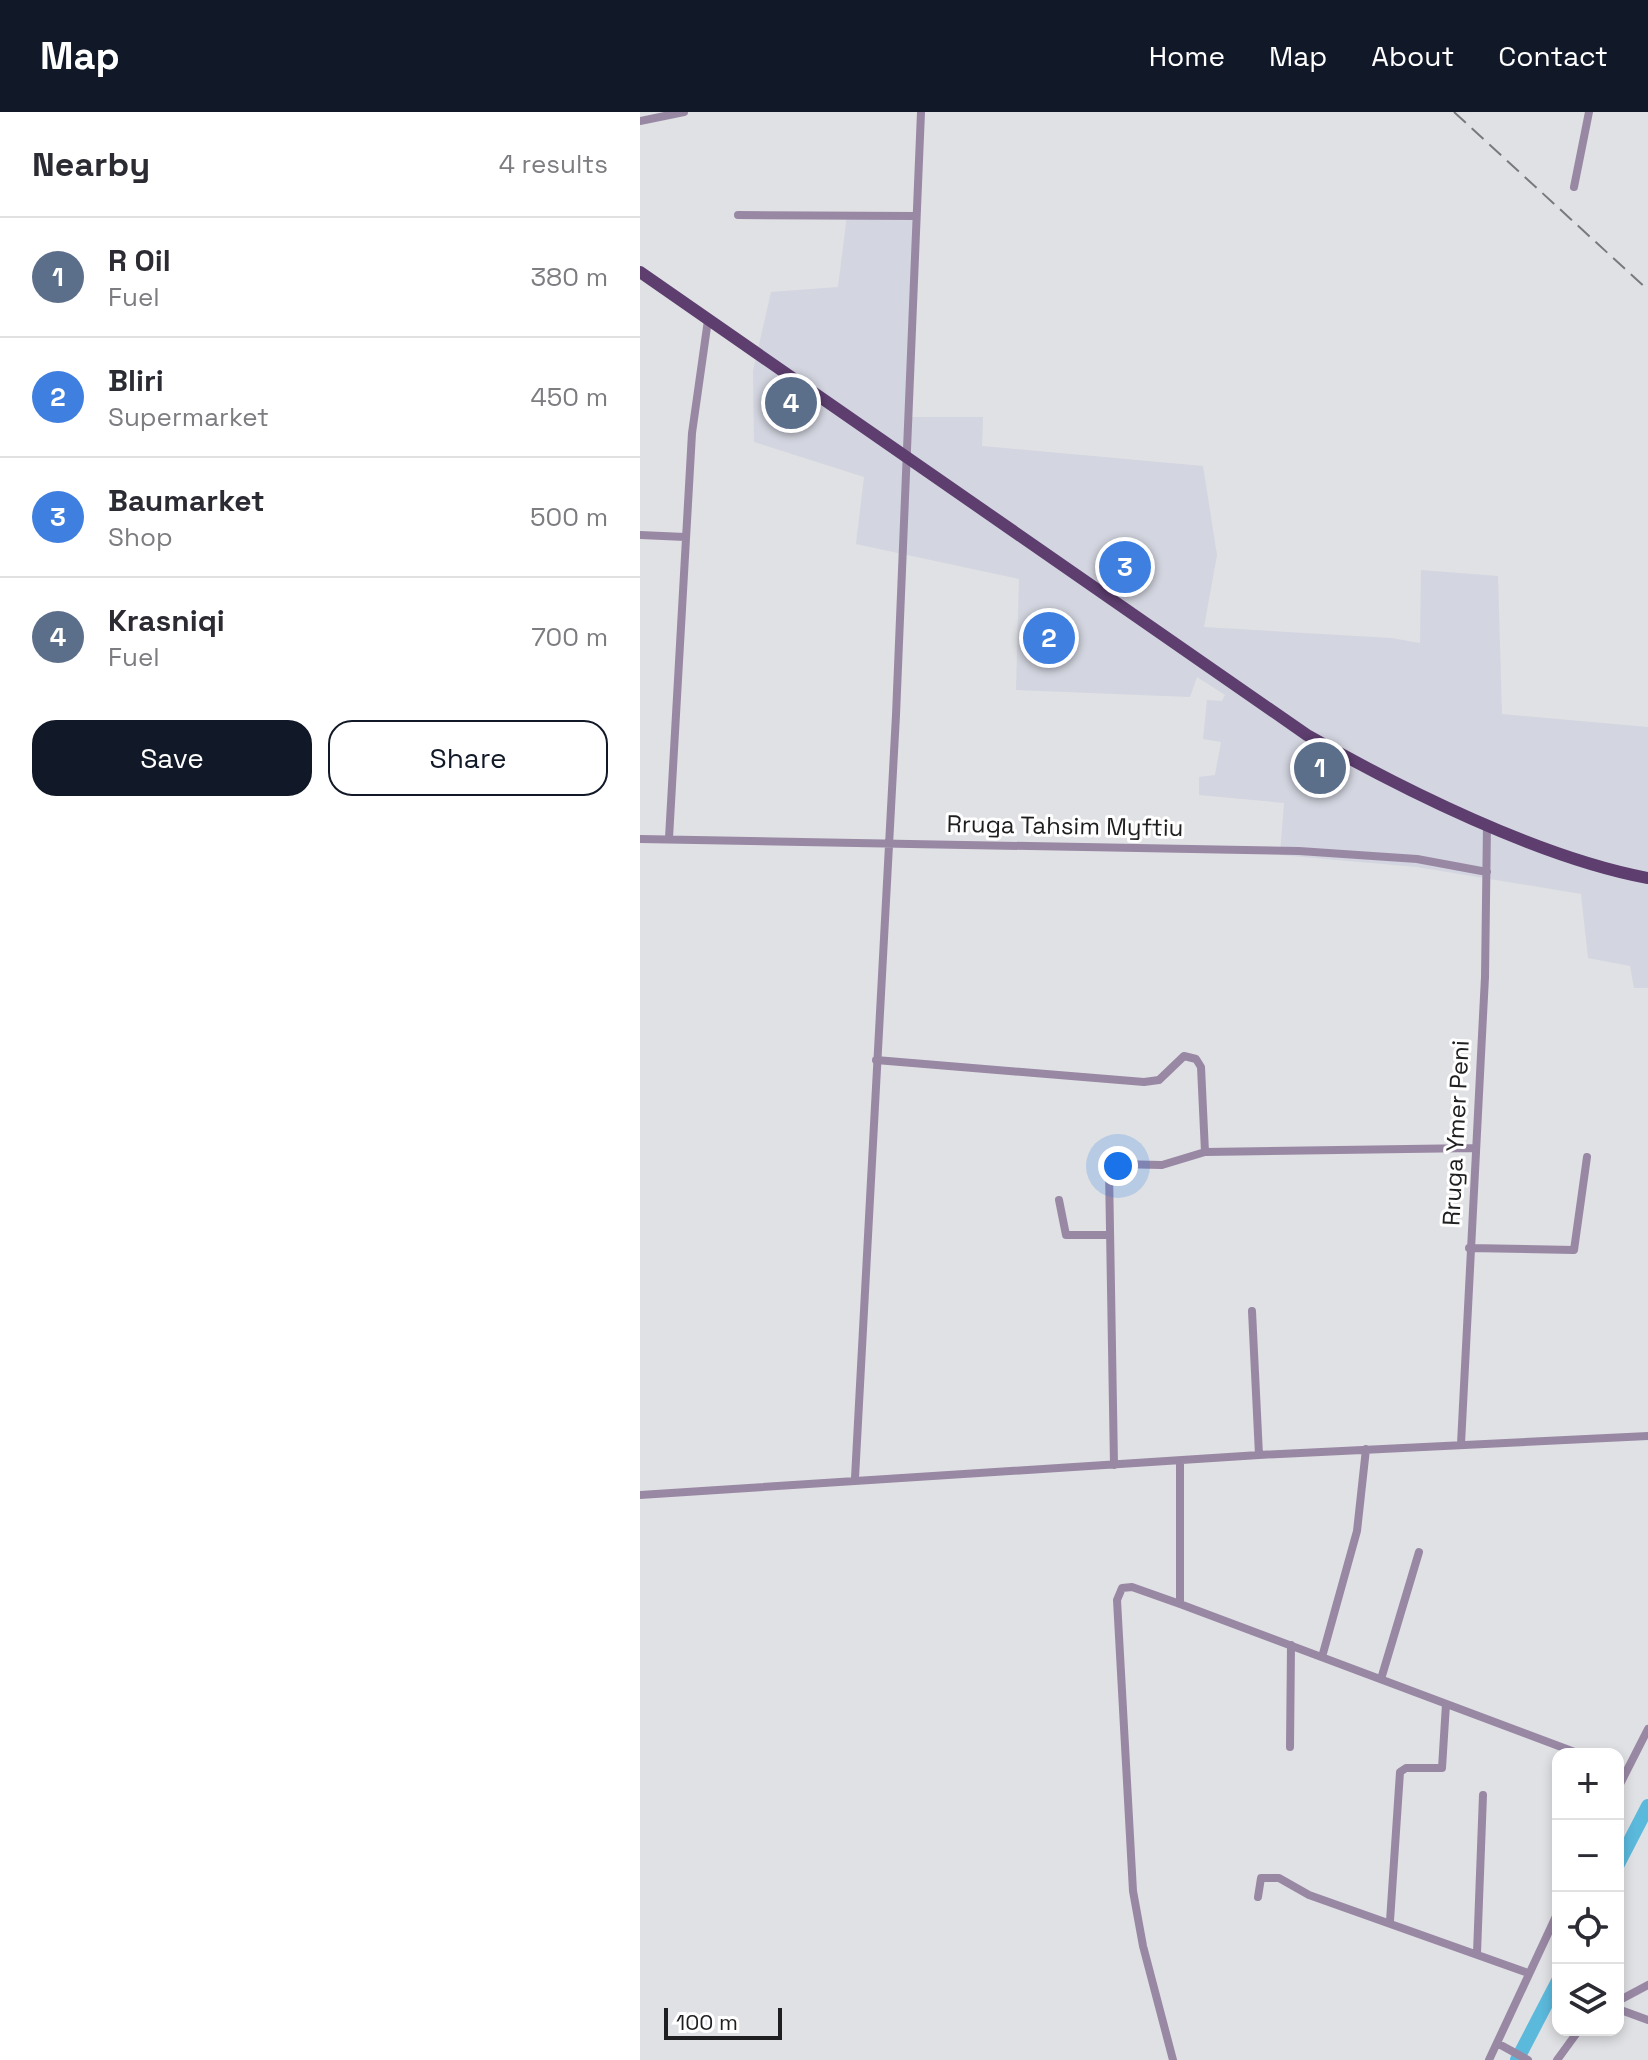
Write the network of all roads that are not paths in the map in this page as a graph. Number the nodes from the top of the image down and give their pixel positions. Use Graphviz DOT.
graph roads {
  1 [pos="684,112"];
  2 [pos="921,112"];
  3 [pos="1589,112"];
  4 [pos="640,121"];
  5 [pos="1574,187"];
  6 [pos="738,215"];
  7 [pos="915,216"];
  8 [pos="640,272"];
  9 [pos="708,320"];
  10 [pos="905,456"];
  11 [pos="640,535"];
  12 [pos="685,537"];
  13 [pos="1487,825"];
  14 [pos="669,838"];
  15 [pos="640,839"];
  16 [pos="888,842"];
  17 [pos="1487,872"];
  18 [pos="1648,878"];
  19 [pos="876,1060"];
  20 [pos="1475,1148"];
  21 [pos="1205,1152"];
  22 [pos="1587,1157"];
  23 [pos="1059,1200"];
  24 [pos="1108,1235"];
  25 [pos="1469,1248"];
  26 [pos="1252,1311"];
  27 [pos="1648,1436"];
  28 [pos="1461,1444"];
  29 [pos="1366,1449"];
  30 [pos="1259,1455"];
  31 [pos="1180,1461"];
  32 [pos="1114,1465"];
  33 [pos="855,1478"];
  34 [pos="640,1495"];
  35 [pos="1419,1552"];
  36 [pos="1180,1604"];
  37 [pos="1291,1645"];
  38 [pos="1322,1657"];
  39 [pos="1381,1679"];
  40 [pos="1446,1704"];
  41 [pos="1648,1729"];
  42 [pos="1290,1747"];
  43 [pos="1564,1748"];
  44 [pos="1624,1767"];
  45 [pos="1483,1795"];
  46 [pos="1258,1897"];
  47 [pos="1390,1921"];
  48 [pos="1552,1924"];
  49 [pos="1477,1953"];
  50 [pos="1528,1973"];
  51 [pos="1648,1985"];
  52 [pos="1624,1998"];
  53 [pos="1624,2011"];
  54 [pos="1648,2020"];
  55 [pos="1575,2036"];
  56 [pos="1497,2043"];
  57 [pos="1173,2060"];
  58 [pos="1489,2060"];
  59 [pos="1528,2060"];
  60 [pos="1557,2060"];
  1 -- 4 [label="street"];
  2 -- 7 [label="street"];
  3 -- 5 [label="street"];
  6 -- 7 [label="street"];
  7 -- 10 [label="street"];
  8 -- 9 [label="main road"];
  9 -- 10 [label="main road"];
  9 -- 12 [label="street"];
  10 -- 13 [label="main road"];
  10 -- 16 [label="street"];
  11 -- 12 [label="street"];
  12 -- 14 [label="street"];
  13 -- 17 [label="street, Rruga Ymer Peni"];
  13 -- 18 [label="main road"];
  14 -- 15 [label="street, Rruga Tahsim Myftiu"];
  14 -- 16 [label="street, Rruga Tahsim Myftiu"];
  16 -- 17 [label="street, Rruga Tahsim Myftiu"];
  16 -- 19 [label="street"];
  17 -- 20 [label="street, Rruga Ymer Peni"];
  19 -- 21 [label="street"];
  19 -- 33 [label="street"];
  20 -- 21 [label="street"];
  20 -- 25 [label="street, Rruga Ymer Peni"];
  21 -- 24 [label="street"];
  22 -- 25 [label="street"];
  23 -- 24 [label="street"];
  24 -- 32 [label="street"];
  25 -- 28 [label="street, Rruga Ymer Peni"];
  26 -- 30 [label="street"];
  27 -- 28 [label="street"];
  28 -- 29 [label="street"];
  29 -- 30 [label="street"];
  29 -- 38 [label="street"];
  30 -- 31 [label="street"];
  31 -- 32 [label="street"];
  31 -- 36 [label="street"];
  32 -- 33 [label="street"];
  33 -- 34 [label="street"];
  35 -- 39 [label="street"];
  36 -- 37 [label="street"];
  36 -- 57 [label="street"];
  37 -- 38 [label="street"];
  37 -- 42 [label="street"];
  38 -- 39 [label="street"];
  39 -- 40 [label="street"];
  40 -- 43 [label="street"];
  40 -- 47 [label="street"];
  41 -- 44 [label="street"];
  45 -- 49 [label="street"];
  46 -- 47 [label="street"];
  47 -- 49 [label="street"];
  48 -- 50 [label="street"];
  49 -- 50 [label="street"];
  50 -- 56 [label="street"];
  51 -- 52 [label="street"];
  53 -- 54 [label="street"];
  55 -- 60 [label="street"];
  56 -- 58 [label="street"];
  56 -- 59 [label="street"];
}
